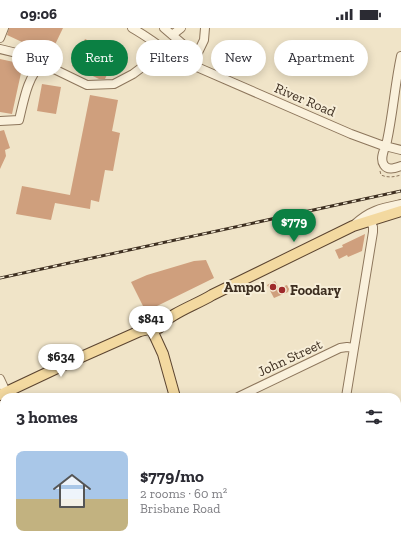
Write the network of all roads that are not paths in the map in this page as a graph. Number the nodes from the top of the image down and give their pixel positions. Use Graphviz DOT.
graph roads {
  1 [pos="4,28"];
  2 [pos="132,28"];
  3 [pos="164,28"];
  4 [pos="181,28"];
  5 [pos="205,28"];
  6 [pos="145,31"];
  7 [pos="172,35"];
  8 [pos="0,38"];
  9 [pos="155,40"];
  10 [pos="178,40"];
  11 [pos="203,42"];
  12 [pos="0,49"];
  13 [pos="12,52"];
  14 [pos="401,56"];
  15 [pos="203,70"];
  16 [pos="136,72"];
  17 [pos="63,73"];
  18 [pos="32,76"];
  19 [pos="0,121"];
  20 [pos="386,146"];
  21 [pos="401,150"];
  22 [pos="401,166"];
  23 [pos="401,204"];
  24 [pos="401,211"];
  25 [pos="370,220"];
  26 [pos="354,226"];
  27 [pos="154,325"];
  28 [pos="354,348"];
  29 [pos="0,379"];
  30 [pos="3,393"];
  31 [pos="5,393"];
  32 [pos="174,393"];
  33 [pos="246,393"];
  34 [pos="347,393"];
  1 -- 8 [label="street"];
  2 -- 6 [label="street, River Road"];
  3 -- 7 [label="street"];
  4 -- 7 [label="street"];
  5 -- 11 [label="street"];
  6 -- 9 [label="street, River Road"];
  7 -- 10 [label="street"];
  12 -- 13 [label="street"];
  14 -- 20 [label="street"];
  15 -- 20 [label="street, River Road"];
  16 -- 17 [label="street"];
  18 -- 19 [label="street"];
  20 -- 21 [label="street, River Road"];
  20 -- 22 [label="street"];
  23 -- 26 [label="street"];
  24 -- 25 [label="main road"];
  25 -- 26 [label="main road"];
  25 -- 28 [label="street"];
  26 -- 27 [label="main road"];
  27 -- 31 [label="main road"];
  27 -- 32 [label="main road"];
  28 -- 33 [label="street, John Street"];
  28 -- 34 [label="street"];
  29 -- 30 [label="street"];
}
